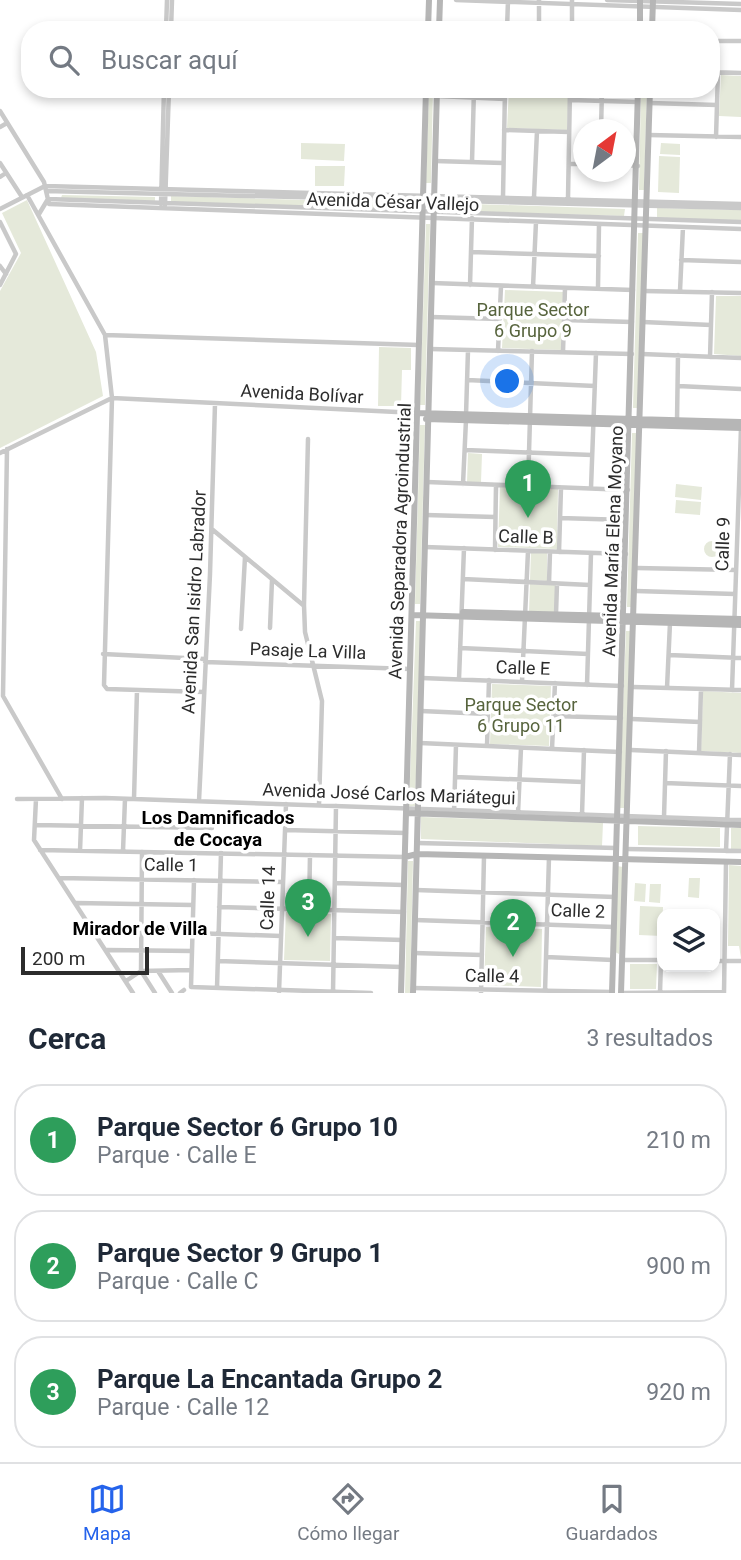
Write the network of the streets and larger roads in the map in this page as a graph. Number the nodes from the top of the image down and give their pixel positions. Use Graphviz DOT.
graph roads {
  1 [pos="170,0"];
  2 [pos="429,0"];
  3 [pos="440,0"];
  4 [pos="456,0"];
  5 [pos="607,0"];
  6 [pos="508,1"];
  7 [pos="539,1"];
  8 [pos="572,2"];
  9 [pos="640,3"];
  10 [pos="653,3"];
  11 [pos="686,4"];
  12 [pos="741,4"];
  13 [pos="741,10"];
  14 [pos="169,21"];
  15 [pos="428,21"];
  16 [pos="439,21"];
  17 [pos="507,21"];
  18 [pos="539,21"];
  19 [pos="572,21"];
  20 [pos="640,21"];
  21 [pos="652,21"];
  22 [pos="720,41"];
  23 [pos="741,41"];
  24 [pos="720,72"];
  25 [pos="741,73"];
  26 [pos="167,98"];
  27 [pos="426,98"];
  28 [pos="437,98"];
  29 [pos="474,98"];
  30 [pos="638,98"];
  31 [pos="650,98"];
  32 [pos="717,98"];
  33 [pos="505,99"];
  34 [pos="570,100"];
  35 [pos="602,101"];
  36 [pos="638,102"];
  37 [pos="650,103"];
  38 [pos="717,105"];
  39 [pos="0,111"];
  40 [pos="601,119"];
  41 [pos="7,123"];
  42 [pos="0,127"];
  43 [pos="504,130"];
  44 [pos="537,131"];
  45 [pos="569,132"];
  46 [pos="649,135"];
  47 [pos="716,137"];
  48 [pos="741,137"];
  49 [pos="435,160"];
  50 [pos="472,162"];
  51 [pos="0,163"];
  52 [pos="503,163"];
  53 [pos="569,164"];
  54 [pos="573,164"];
  55 [pos="638,166"];
  56 [pos="6,173"];
  57 [pos="0,177"];
  58 [pos="46,189"];
  59 [pos="164,191"];
  60 [pos="24,197"];
  61 [pos="423,197"];
  62 [pos="434,197"];
  63 [pos="503,197"];
  64 [pos="534,197"];
  65 [pos="568,198"];
  66 [pos="48,202"];
  67 [pos="636,203"];
  68 [pos="646,203"];
  69 [pos="163,206"];
  70 [pos="741,206"];
  71 [pos="0,209"];
  72 [pos="423,213"];
  73 [pos="38,214"];
  74 [pos="434,214"];
  75 [pos="472,218"];
  76 [pos="536,221"];
  77 [pos="0,222"];
  78 [pos="635,222"];
  79 [pos="646,222"];
  80 [pos="741,222"];
  81 [pos="599,224"];
  82 [pos="682,227"];
  83 [pos="741,229"];
  84 [pos="471,253"];
  85 [pos="535,255"];
  86 [pos="599,257"];
  87 [pos="681,260"];
  88 [pos="741,262"];
  89 [pos="0,266"];
  90 [pos="6,274"];
  91 [pos="432,283"];
  92 [pos="0,285"];
  93 [pos="470,285"];
  94 [pos="501,286"];
  95 [pos="533,287"];
  96 [pos="565,288"];
  97 [pos="598,288"];
  98 [pos="633,290"];
  99 [pos="644,291"];
  100 [pos="680,291"];
  101 [pos="712,292"];
  102 [pos="741,293"];
  103 [pos="431,317"];
  104 [pos="500,319"];
  105 [pos="564,320"];
  106 [pos="633,322"];
  107 [pos="643,322"];
  108 [pos="711,325"];
  109 [pos="105,335"];
  110 [pos="419,345"];
  111 [pos="430,349"];
  112 [pos="468,350"];
  113 [pos="499,351"];
  114 [pos="532,351"];
  115 [pos="563,352"];
  116 [pos="596,353"];
  117 [pos="632,354"];
  118 [pos="642,354"];
  119 [pos="678,355"];
  120 [pos="710,356"];
  121 [pos="741,358"];
  122 [pos="467,380"];
  123 [pos="531,383"];
  124 [pos="595,386"];
  125 [pos="678,386"];
  126 [pos="741,389"];
  127 [pos="112,398"];
  128 [pos="215,404"];
  129 [pos="417,416"];
  130 [pos="429,416"];
  131 [pos="466,417"];
  132 [pos="530,419"];
  133 [pos="594,420"];
  134 [pos="677,421"];
  135 [pos="631,422"];
  136 [pos="741,422"];
  137 [pos="641,423"];
  138 [pos="741,428"];
  139 [pos="308,439"];
  140 [pos="7,449"];
  141 [pos="465,450"];
  142 [pos="529,452"];
  143 [pos="0,453"];
  144 [pos="593,455"];
  145 [pos="427,482"];
  146 [pos="463,484"];
  147 [pos="496,485"];
  148 [pos="528,486"];
  149 [pos="561,488"];
  150 [pos="591,489"];
  151 [pos="628,490"];
  152 [pos="740,490"];
  153 [pos="426,515"];
  154 [pos="495,517"];
  155 [pos="560,518"];
  156 [pos="626,520"];
  157 [pos="739,524"];
  158 [pos="212,529"];
  159 [pos="425,547"];
  160 [pos="464,548"];
  161 [pos="495,550"];
  162 [pos="528,551"];
  163 [pos="550,552"];
  164 [pos="559,552"];
  165 [pos="591,553"];
  166 [pos="625,554"];
  167 [pos="245,556"];
  168 [pos="739,556"];
  169 [pos="637,568"];
  170 [pos="736,570"];
  171 [pos="2,572"];
  172 [pos="272,579"];
  173 [pos="463,579"];
  174 [pos="526,582"];
  175 [pos="549,583"];
  176 [pos="557,584"];
  177 [pos="590,585"];
  178 [pos="636,591"];
  179 [pos="736,594"];
  180 [pos="304,605"];
  181 [pos="412,613"];
  182 [pos="423,613"];
  183 [pos="461,614"];
  184 [pos="556,614"];
  185 [pos="525,616"];
  186 [pos="589,618"];
  187 [pos="624,619"];
  188 [pos="635,619"];
  189 [pos="738,622"];
  190 [pos="670,623"];
  191 [pos="270,628"];
  192 [pos="241,629"];
  193 [pos="460,648"];
  194 [pos="523,651"];
  195 [pos="588,653"];
  196 [pos="103,654"];
  197 [pos="669,655"];
  198 [pos="733,658"];
  199 [pos="741,658"];
  200 [pos="205,661"];
  201 [pos="314,665"];
  202 [pos="410,669"];
  203 [pos="422,678"];
  204 [pos="459,679"];
  205 [pos="489,680"];
  206 [pos="522,682"];
  207 [pos="555,683"];
  208 [pos="587,685"];
  209 [pos="623,686"];
  210 [pos="633,687"];
  211 [pos="667,688"];
  212 [pos="701,689"];
  213 [pos="137,690"];
  214 [pos="732,690"];
  215 [pos="741,690"];
  216 [pos="204,692"];
  217 [pos="2,696"];
  218 [pos="421,711"];
  219 [pos="488,713"];
  220 [pos="553,716"];
  221 [pos="622,719"];
  222 [pos="632,719"];
  223 [pos="700,722"];
  224 [pos="420,743"];
  225 [pos="456,745"];
  226 [pos="487,746"];
  227 [pos="521,748"];
  228 [pos="552,749"];
  229 [pos="584,750"];
  230 [pos="631,750"];
  231 [pos="666,751"];
  232 [pos="620,752"];
  233 [pos="699,753"];
  234 [pos="730,754"];
  235 [pos="741,755"];
  236 [pos="455,777"];
  237 [pos="520,779"];
  238 [pos="583,782"];
  239 [pos="665,783"];
  240 [pos="729,786"];
  241 [pos="741,786"];
  242 [pos="82,798"];
  243 [pos="17,799"];
  244 [pos="36,799"];
  245 [pos="62,799"];
  246 [pos="125,799"];
  247 [pos="134,799"];
  248 [pos="199,801"];
  249 [pos="286,804"];
  250 [pos="319,805"];
  251 [pos="336,806"];
  252 [pos="406,811"];
  253 [pos="418,811"];
  254 [pos="454,813"];
  255 [pos="518,813"];
  256 [pos="582,815"];
  257 [pos="664,817"];
  258 [pos="616,818"];
  259 [pos="627,819"];
  260 [pos="728,822"];
  261 [pos="741,822"];
  262 [pos="35,824"];
  263 [pos="81,826"];
  264 [pos="123,827"];
  265 [pos="212,828"];
  266 [pos="285,830"];
  267 [pos="336,832"];
  268 [pos="406,833"];
  269 [pos="417,843"];
  270 [pos="616,848"];
  271 [pos="626,849"];
  272 [pos="40,850"];
  273 [pos="80,851"];
  274 [pos="123,851"];
  275 [pos="726,851"];
  276 [pos="741,851"];
  277 [pos="142,852"];
  278 [pos="220,853"];
  279 [pos="284,854"];
  280 [pos="417,854"];
  281 [pos="310,855"];
  282 [pos="335,855"];
  283 [pos="484,856"];
  284 [pos="405,857"];
  285 [pos="549,857"];
  286 [pos="616,859"];
  287 [pos="625,859"];
  288 [pos="726,862"];
  289 [pos="741,862"];
  290 [pos="59,878"];
  291 [pos="142,878"];
  292 [pos="194,880"];
  293 [pos="220,881"];
  294 [pos="283,882"];
  295 [pos="335,883"];
  296 [pos="404,886"];
  297 [pos="416,890"];
  298 [pos="483,892"];
  299 [pos="548,894"];
  300 [pos="615,897"];
  301 [pos="76,903"];
  302 [pos="141,904"];
  303 [pos="193,905"];
  304 [pos="219,907"];
  305 [pos="282,909"];
  306 [pos="309,910"];
  307 [pos="334,911"];
  308 [pos="404,912"];
  309 [pos="415,920"];
  310 [pos="482,922"];
  311 [pos="547,924"];
  312 [pos="91,926"];
  313 [pos="141,926"];
  314 [pos="614,927"];
  315 [pos="192,931"];
  316 [pos="219,934"];
  317 [pos="281,936"];
  318 [pos="334,938"];
  319 [pos="403,940"];
  320 [pos="140,949"];
  321 [pos="107,950"];
  322 [pos="192,951"];
  323 [pos="414,953"];
  324 [pos="482,955"];
  325 [pos="546,957"];
  326 [pos="613,960"];
  327 [pos="622,960"];
  328 [pos="657,960"];
  329 [pos="218,961"];
  330 [pos="720,961"];
  331 [pos="724,961"];
  332 [pos="741,961"];
  333 [pos="280,963"];
  334 [pos="333,965"];
  335 [pos="402,967"];
  336 [pos="191,970"];
  337 [pos="141,971"];
  338 [pos="158,971"];
  339 [pos="661,972"];
  340 [pos="126,981"];
  341 [pos="217,988"];
  342 [pos="254,991"];
  343 [pos="413,991"];
  344 [pos="481,991"];
  345 [pos="279,992"];
  346 [pos="306,992"];
  347 [pos="545,992"];
  348 [pos="612,992"];
  349 [pos="133,993"];
  350 [pos="155,993"];
  351 [pos="172,993"];
  352 [pos="333,993"];
  353 [pos="371,993"];
  354 [pos="401,993"];
  355 [pos="621,993"];
  356 [pos="660,993"];
  357 [pos="691,993"];
  358 [pos="724,993"];
  1 -- 14 [label="street"];
  2 -- 15 [label="street"];
  3 -- 16 [label="street"];
  4 -- 6 [label="street"];
  5 -- 9 [label="street"];
  6 -- 7 [label="street"];
  6 -- 17 [label="street"];
  7 -- 8 [label="street"];
  7 -- 18 [label="street"];
  8 -- 9 [label="street"];
  8 -- 19 [label="street"];
  9 -- 10 [label="street"];
  9 -- 20 [label="street"];
  10 -- 11 [label="street"];
  10 -- 21 [label="street"];
  11 -- 12 [label="street"];
  11 -- 13 [label="street"];
  22 -- 23 [label="street"];
  24 -- 25 [label="street"];
  26 -- 59 [label="street"];
  27 -- 61 [label="street, Avenida Separadora Agroindustrial"];
  28 -- 49 [label="street, Avenida Separadora Agroindustrial"];
  29 -- 33 [label="street"];
  29 -- 50 [label="street"];
  30 -- 36 [label="street, Avenida María Elena Moyano"];
  31 -- 37 [label="street, Avenida María Elena Moyano"];
  32 -- 38 [label="street"];
  33 -- 43 [label="street"];
  34 -- 35 [label="street"];
  34 -- 45 [label="street"];
  35 -- 36 [label="street"];
  35 -- 40 [label="street"];
  36 -- 55 [label="street, Avenida María Elena Moyano"];
  37 -- 38 [label="street"];
  37 -- 46 [label="street, Avenida María Elena Moyano"];
  38 -- 47 [label="street"];
  39 -- 41 [label="street"];
  41 -- 42 [label="street"];
  41 -- 58 [label="street"];
  43 -- 44 [label="street"];
  43 -- 52 [label="street"];
  44 -- 45 [label="street"];
  44 -- 64 [label="street"];
  45 -- 53 [label="street"];
  46 -- 47 [label="street"];
  46 -- 68 [label="street, Avenida María Elena Moyano"];
  47 -- 48 [label="street"];
  49 -- 50 [label="street"];
  49 -- 62 [label="street, Avenida Separadora Agroindustrial"];
  50 -- 52 [label="street"];
  51 -- 56 [label="street"];
  52 -- 63 [label="street"];
  53 -- 54 [label="street"];
  53 -- 65 [label="street"];
  55 -- 67 [label="street, Avenida María Elena Moyano"];
  56 -- 57 [label="street"];
  56 -- 60 [label="street"];
  58 -- 59 [label="street, Avenida César Vallejo"];
  58 -- 60 [label="street"];
  58 -- 66 [label="street"];
  59 -- 61 [label="street, Avenida César Vallejo"];
  59 -- 69 [label="street"];
  60 -- 71 [label="street"];
  60 -- 73 [label="street"];
  61 -- 62 [label="street, Avenida César Vallejo"];
  61 -- 72 [label="street, Avenida Separadora Agroindustrial"];
  62 -- 63 [label="street, Avenida César Vallejo"];
  62 -- 67 [label="street, Avenida César Vallejo"];
  62 -- 74 [label="street, Avenida Separadora Agroindustrial"];
  63 -- 64 [label="street, Avenida César Vallejo"];
  64 -- 65 [label="street, Avenida César Vallejo"];
  65 -- 67 [label="street, Avenida César Vallejo"];
  66 -- 69 [label="street, Avenida César Vallejo"];
  66 -- 73 [label="street"];
  67 -- 68 [label="street, Avenida César Vallejo"];
  67 -- 78 [label="street, Avenida María Elena Moyano"];
  68 -- 70 [label="street, Avenida César Vallejo"];
  68 -- 79 [label="street, Avenida María Elena Moyano"];
  69 -- 72 [label="street, Avenida César Vallejo"];
  72 -- 74 [label="street, Avenida César Vallejo"];
  72 -- 110 [label="street, Avenida Separadora Agroindustrial"];
  73 -- 109 [label="street"];
  74 -- 75 [label="street, Avenida César Vallejo"];
  74 -- 78 [label="street, Avenida César Vallejo"];
  74 -- 91 [label="street, Avenida Separadora Agroindustrial"];
  75 -- 76 [label="street, Avenida César Vallejo"];
  75 -- 84 [label="street"];
  76 -- 81 [label="street, Avenida César Vallejo"];
  76 -- 85 [label="street"];
  77 -- 90 [label="street"];
  78 -- 79 [label="street, Avenida César Vallejo"];
  78 -- 81 [label="street, Avenida César Vallejo"];
  78 -- 98 [label="street, Avenida María Elena Moyano"];
  79 -- 80 [label="street, Avenida César Vallejo"];
  79 -- 82 [label="street, Avenida César Vallejo"];
  79 -- 99 [label="street, Avenida María Elena Moyano"];
  81 -- 86 [label="street"];
  82 -- 83 [label="street, Avenida César Vallejo"];
  82 -- 87 [label="street"];
  84 -- 85 [label="street"];
  84 -- 93 [label="street"];
  85 -- 86 [label="street"];
  85 -- 95 [label="street"];
  86 -- 97 [label="street"];
  87 -- 88 [label="street"];
  87 -- 100 [label="street"];
  89 -- 90 [label="street"];
  90 -- 92 [label="street"];
  91 -- 93 [label="street"];
  91 -- 103 [label="street, Avenida Separadora Agroindustrial"];
  93 -- 94 [label="street"];
  94 -- 95 [label="street"];
  94 -- 104 [label="street"];
  95 -- 96 [label="street"];
  96 -- 97 [label="street"];
  96 -- 105 [label="street"];
  97 -- 98 [label="street"];
  98 -- 106 [label="street, Avenida María Elena Moyano"];
  99 -- 100 [label="street"];
  99 -- 107 [label="street, Avenida María Elena Moyano"];
  100 -- 101 [label="street"];
  101 -- 102 [label="street"];
  101 -- 108 [label="street"];
  103 -- 104 [label="street"];
  103 -- 111 [label="street, Avenida Separadora Agroindustrial"];
  104 -- 113 [label="street"];
  105 -- 106 [label="street"];
  105 -- 115 [label="street"];
  106 -- 117 [label="street, Avenida María Elena Moyano"];
  107 -- 108 [label="street"];
  107 -- 118 [label="street, Avenida María Elena Moyano"];
  108 -- 120 [label="street"];
  109 -- 110 [label="street"];
  109 -- 127 [label="street"];
  110 -- 129 [label="street, Avenida Separadora Agroindustrial"];
  111 -- 112 [label="street"];
  111 -- 130 [label="street, Avenida Separadora Agroindustrial"];
  112 -- 113 [label="street"];
  112 -- 122 [label="street"];
  113 -- 114 [label="street"];
  114 -- 115 [label="street"];
  114 -- 123 [label="street"];
  115 -- 116 [label="street"];
  116 -- 117 [label="street"];
  116 -- 124 [label="street"];
  117 -- 135 [label="street, Avenida María Elena Moyano"];
  118 -- 119 [label="street"];
  118 -- 137 [label="street, Avenida María Elena Moyano"];
  119 -- 120 [label="street"];
  119 -- 125 [label="street"];
  120 -- 121 [label="street"];
  122 -- 123 [label="street"];
  122 -- 131 [label="street"];
  123 -- 124 [label="street"];
  123 -- 132 [label="street"];
  124 -- 133 [label="street"];
  125 -- 126 [label="street"];
  125 -- 134 [label="street"];
  127 -- 128 [label="street, Avenida Bolívar"];
  127 -- 140 [label="street, Avenida Bolívar"];
  127 -- 196 [label="street"];
  128 -- 129 [label="street, Avenida Bolívar"];
  128 -- 158 [label="street, Avenida San Isidro Labrador"];
  129 -- 130 [label="street, Avenida Bolívar"];
  129 -- 181 [label="street, Avenida Separadora Agroindustrial"];
  130 -- 131 [label="street, Avenida Bolívar"];
  130 -- 145 [label="street, Avenida Separadora Agroindustrial"];
  131 -- 132 [label="street, Avenida Bolívar"];
  131 -- 141 [label="street"];
  132 -- 133 [label="street, Avenida Bolívar"];
  132 -- 142 [label="street"];
  133 -- 135 [label="street, Avenida Bolívar"];
  133 -- 144 [label="street"];
  134 -- 136 [label="street, Avenida Bolívar"];
  134 -- 137 [label="street, Avenida Bolívar"];
  135 -- 137 [label="street, Avenida Bolívar"];
  135 -- 151 [label="street, Avenida María Elena Moyano"];
  136 -- 138 [label="street, Calle 9"];
  137 -- 138 [label="street, Avenida Bolívar"];
  137 -- 169 [label="street, Avenida María Elena Moyano"];
  138 -- 152 [label="street, Calle 9"];
  139 -- 180 [label="street"];
  140 -- 143 [label="street, Avenida Bolívar"];
  140 -- 171 [label="street"];
  141 -- 142 [label="street"];
  141 -- 146 [label="street"];
  142 -- 144 [label="street"];
  142 -- 148 [label="street"];
  144 -- 150 [label="street"];
  145 -- 146 [label="street"];
  145 -- 153 [label="street, Avenida Separadora Agroindustrial"];
  146 -- 147 [label="street"];
  147 -- 148 [label="street"];
  147 -- 154 [label="street"];
  148 -- 149 [label="street"];
  149 -- 150 [label="street"];
  149 -- 155 [label="street"];
  150 -- 151 [label="street"];
  151 -- 156 [label="street, Avenida María Elena Moyano"];
  152 -- 157 [label="street, Calle 9"];
  153 -- 154 [label="street"];
  153 -- 159 [label="street, Avenida Separadora Agroindustrial"];
  154 -- 161 [label="street"];
  155 -- 156 [label="street"];
  155 -- 164 [label="street"];
  156 -- 166 [label="street, Avenida María Elena Moyano"];
  157 -- 168 [label="street, Calle 9"];
  158 -- 167 [label="street"];
  158 -- 200 [label="street, Avenida San Isidro Labrador"];
  159 -- 160 [label="street, Calle B"];
  159 -- 182 [label="street, Avenida Separadora Agroindustrial"];
  160 -- 161 [label="street, Calle B"];
  160 -- 173 [label="street"];
  161 -- 162 [label="street, Calle B"];
  162 -- 163 [label="street, Calle B"];
  162 -- 174 [label="street"];
  163 -- 164 [label="street, Calle B"];
  163 -- 175 [label="street"];
  164 -- 165 [label="street, Calle B"];
  165 -- 166 [label="street, Calle B"];
  165 -- 177 [label="street"];
  166 -- 187 [label="street, Avenida María Elena Moyano"];
  167 -- 172 [label="street"];
  167 -- 192 [label="street"];
  168 -- 170 [label="street, Calle 9"];
  169 -- 170 [label="street"];
  169 -- 178 [label="street, Avenida María Elena Moyano"];
  170 -- 179 [label="street, Calle 9"];
  171 -- 217 [label="street"];
  172 -- 180 [label="street"];
  172 -- 191 [label="street"];
  173 -- 174 [label="street"];
  173 -- 183 [label="street"];
  174 -- 175 [label="street"];
  174 -- 185 [label="street"];
  175 -- 176 [label="street"];
  176 -- 177 [label="street"];
  176 -- 184 [label="street"];
  177 -- 186 [label="street"];
  178 -- 179 [label="street"];
  178 -- 188 [label="street, Avenida María Elena Moyano"];
  179 -- 189 [label="street, Calle 9"];
  180 -- 201 [label="street"];
  181 -- 182 [label="street"];
  181 -- 202 [label="street, Avenida Separadora Agroindustrial"];
  182 -- 183 [label="street"];
  182 -- 203 [label="street, Avenida Separadora Agroindustrial"];
  183 -- 185 [label="street"];
  183 -- 193 [label="street"];
  184 -- 185 [label="street"];
  184 -- 186 [label="street"];
  185 -- 186 [label="street"];
  185 -- 194 [label="street"];
  186 -- 187 [label="street"];
  186 -- 195 [label="street"];
  187 -- 188 [label="street"];
  187 -- 209 [label="street, Avenida María Elena Moyano"];
  188 -- 189 [label="street"];
  188 -- 190 [label="street"];
  188 -- 210 [label="street, Avenida María Elena Moyano"];
  189 -- 190 [label="street"];
  189 -- 198 [label="street, Calle 9"];
  190 -- 197 [label="street"];
  193 -- 194 [label="street"];
  193 -- 204 [label="street"];
  194 -- 195 [label="street"];
  194 -- 206 [label="street"];
  195 -- 208 [label="street"];
  196 -- 200 [label="street, Pasaje La Villa"];
  196 -- 213 [label="street"];
  197 -- 198 [label="street"];
  197 -- 211 [label="street"];
  198 -- 199 [label="street"];
  198 -- 214 [label="street, Calle 9"];
  200 -- 201 [label="street, Pasaje La Villa"];
  200 -- 216 [label="street, Avenida San Isidro Labrador"];
  201 -- 202 [label="street, Pasaje La Villa"];
  201 -- 250 [label="street"];
  202 -- 252 [label="street, Avenida Separadora Agroindustrial"];
  203 -- 204 [label="street, Calle E"];
  203 -- 218 [label="street, Avenida Separadora Agroindustrial"];
  204 -- 205 [label="street, Calle E"];
  205 -- 206 [label="street, Calle E"];
  205 -- 219 [label="street"];
  206 -- 207 [label="street, Calle E"];
  207 -- 208 [label="street, Calle E"];
  207 -- 220 [label="street"];
  208 -- 209 [label="street, Calle E"];
  209 -- 221 [label="street, Avenida María Elena Moyano"];
  210 -- 211 [label="street"];
  210 -- 222 [label="street, Avenida María Elena Moyano"];
  211 -- 212 [label="street"];
  212 -- 214 [label="street"];
  212 -- 223 [label="street"];
  213 -- 216 [label="street"];
  213 -- 247 [label="street"];
  214 -- 215 [label="street"];
  216 -- 248 [label="street, Avenida San Isidro Labrador"];
  217 -- 245 [label="street"];
  218 -- 219 [label="street"];
  218 -- 224 [label="street, Avenida Separadora Agroindustrial"];
  219 -- 226 [label="street"];
  220 -- 221 [label="street"];
  220 -- 228 [label="street"];
  221 -- 232 [label="street, Avenida María Elena Moyano"];
  222 -- 223 [label="street"];
  222 -- 230 [label="street, Avenida María Elena Moyano"];
  223 -- 233 [label="street"];
  224 -- 225 [label="street"];
  224 -- 253 [label="street, Avenida Separadora Agroindustrial"];
  225 -- 226 [label="street"];
  225 -- 236 [label="street"];
  226 -- 227 [label="street"];
  227 -- 228 [label="street"];
  227 -- 237 [label="street"];
  228 -- 229 [label="street"];
  229 -- 232 [label="street"];
  229 -- 238 [label="street"];
  230 -- 231 [label="street"];
  230 -- 259 [label="street, Avenida María Elena Moyano"];
  231 -- 233 [label="street"];
  231 -- 239 [label="street"];
  232 -- 258 [label="street, Avenida María Elena Moyano"];
  233 -- 234 [label="street"];
  234 -- 235 [label="street"];
  234 -- 240 [label="street"];
  236 -- 237 [label="street"];
  236 -- 254 [label="street"];
  237 -- 238 [label="street"];
  237 -- 255 [label="street"];
  238 -- 256 [label="street"];
  239 -- 240 [label="street"];
  239 -- 257 [label="street"];
  240 -- 241 [label="street"];
  240 -- 260 [label="street"];
  242 -- 245 [label="street, Avenida José Carlos Mariátegui"];
  242 -- 246 [label="street, Avenida José Carlos Mariátegui"];
  242 -- 263 [label="street"];
  243 -- 244 [label="street, Avenida José Carlos Mariátegui"];
  244 -- 245 [label="street, Avenida José Carlos Mariátegui"];
  244 -- 262 [label="street"];
  246 -- 247 [label="street, Avenida José Carlos Mariátegui"];
  246 -- 264 [label="street"];
  247 -- 248 [label="street, Avenida José Carlos Mariátegui"];
  248 -- 249 [label="street, Avenida José Carlos Mariátegui"];
  249 -- 250 [label="street, Avenida José Carlos Mariátegui"];
  249 -- 266 [label="street, Calle 14"];
  250 -- 251 [label="street, Avenida José Carlos Mariátegui"];
  251 -- 252 [label="street, Avenida José Carlos Mariátegui"];
  251 -- 267 [label="street"];
  252 -- 253 [label="street, Avenida José Carlos Mariátegui"];
  252 -- 268 [label="street, Avenida Separadora Agroindustrial"];
  253 -- 254 [label="street, Avenida José Carlos Mariátegui"];
  253 -- 269 [label="street, Avenida Separadora Agroindustrial"];
  254 -- 255 [label="street, Avenida José Carlos Mariátegui"];
  254 -- 258 [label="street, Avenida José Carlos Mariátegui"];
  255 -- 256 [label="street, Avenida José Carlos Mariátegui"];
  256 -- 258 [label="street, Avenida José Carlos Mariátegui"];
  257 -- 259 [label="street, Avenida José Carlos Mariátegui"];
  257 -- 260 [label="street, Avenida José Carlos Mariátegui"];
  258 -- 259 [label="street, Avenida José Carlos Mariátegui"];
  258 -- 270 [label="street, Avenida María Elena Moyano"];
  259 -- 260 [label="street, Avenida José Carlos Mariátegui"];
  259 -- 271 [label="street, Avenida María Elena Moyano"];
  260 -- 261 [label="street, Avenida José Carlos Mariátegui"];
  260 -- 275 [label="street"];
  262 -- 263 [label="street"];
  262 -- 272 [label="street"];
  263 -- 264 [label="street"];
  263 -- 273 [label="street"];
  264 -- 265 [label="street"];
  264 -- 274 [label="street"];
  266 -- 267 [label="street"];
  266 -- 279 [label="street, Calle 14"];
  267 -- 268 [label="street"];
  267 -- 282 [label="street"];
  268 -- 284 [label="street, Avenida Separadora Agroindustrial"];
  269 -- 270 [label="street"];
  269 -- 280 [label="street, Avenida Separadora Agroindustrial"];
  270 -- 286 [label="street, Avenida María Elena Moyano"];
  271 -- 275 [label="street"];
  271 -- 287 [label="street, Avenida María Elena Moyano"];
  272 -- 273 [label="street"];
  272 -- 290 [label="street"];
  273 -- 274 [label="street"];
  274 -- 277 [label="street"];
  275 -- 276 [label="street"];
  277 -- 278 [label="street"];
  277 -- 291 [label="street"];
  278 -- 279 [label="street"];
  278 -- 293 [label="street"];
  279 -- 281 [label="street"];
  279 -- 294 [label="street, Calle 14"];
  280 -- 283 [label="street"];
  280 -- 284 [label="street"];
  280 -- 297 [label="street, Avenida Separadora Agroindustrial"];
  281 -- 282 [label="street"];
  281 -- 306 [label="street"];
  282 -- 284 [label="street"];
  282 -- 295 [label="street"];
  283 -- 285 [label="street"];
  283 -- 298 [label="street"];
  284 -- 296 [label="street, Avenida Separadora Agroindustrial"];
  285 -- 286 [label="street"];
  285 -- 299 [label="street"];
  286 -- 287 [label="street"];
  286 -- 300 [label="street, Avenida María Elena Moyano"];
  287 -- 288 [label="street"];
  287 -- 327 [label="street, Avenida María Elena Moyano"];
  288 -- 289 [label="street"];
  288 -- 331 [label="street"];
  290 -- 291 [label="street, Calle 1"];
  290 -- 301 [label="street"];
  291 -- 292 [label="street, Calle 1"];
  291 -- 302 [label="street"];
  292 -- 293 [label="street, Calle 1"];
  292 -- 303 [label="street"];
  293 -- 294 [label="street, Calle 1"];
  293 -- 304 [label="street"];
  294 -- 305 [label="street, Calle 14"];
  295 -- 296 [label="street"];
  295 -- 307 [label="street"];
  296 -- 308 [label="street, Avenida Separadora Agroindustrial"];
  297 -- 298 [label="street"];
  297 -- 309 [label="street, Avenida Separadora Agroindustrial"];
  298 -- 299 [label="street"];
  298 -- 310 [label="street"];
  299 -- 300 [label="street"];
  299 -- 311 [label="street"];
  300 -- 314 [label="street, Avenida María Elena Moyano"];
  301 -- 302 [label="street"];
  301 -- 312 [label="street"];
  302 -- 303 [label="street"];
  302 -- 313 [label="street"];
  303 -- 315 [label="street"];
  304 -- 305 [label="street"];
  304 -- 316 [label="street"];
  305 -- 306 [label="street"];
  305 -- 317 [label="street, Calle 14"];
  306 -- 307 [label="street"];
  307 -- 308 [label="street"];
  307 -- 318 [label="street"];
  308 -- 319 [label="street, Avenida Separadora Agroindustrial"];
  309 -- 310 [label="street, Calle 2"];
  309 -- 323 [label="street, Avenida Separadora Agroindustrial"];
  310 -- 311 [label="street, Calle 2"];
  310 -- 324 [label="street"];
  311 -- 314 [label="street, Calle 2"];
  311 -- 325 [label="street"];
  312 -- 313 [label="street"];
  312 -- 321 [label="street"];
  313 -- 315 [label="street"];
  313 -- 320 [label="street"];
  314 -- 326 [label="street, Avenida María Elena Moyano"];
  315 -- 316 [label="street"];
  315 -- 322 [label="street"];
  316 -- 317 [label="street"];
  316 -- 329 [label="street"];
  317 -- 333 [label="street, Calle 14"];
  318 -- 319 [label="street"];
  318 -- 334 [label="street"];
  319 -- 335 [label="street, Avenida Separadora Agroindustrial"];
  320 -- 321 [label="street"];
  320 -- 322 [label="street"];
  320 -- 337 [label="street"];
  321 -- 340 [label="street"];
  322 -- 336 [label="street"];
  323 -- 324 [label="street"];
  323 -- 343 [label="street, Avenida Separadora Agroindustrial"];
  324 -- 344 [label="street"];
  325 -- 326 [label="street"];
  325 -- 347 [label="street"];
  326 -- 348 [label="street, Avenida María Elena Moyano"];
  327 -- 328 [label="street"];
  327 -- 355 [label="street, Avenida María Elena Moyano"];
  329 -- 333 [label="street"];
  329 -- 341 [label="street"];
  330 -- 331 [label="street"];
  331 -- 332 [label="street"];
  331 -- 358 [label="street"];
  333 -- 334 [label="street"];
  333 -- 345 [label="street, Calle 14"];
  334 -- 335 [label="street"];
  334 -- 352 [label="street"];
  335 -- 354 [label="street, Avenida Separadora Agroindustrial"];
  336 -- 338 [label="street"];
  336 -- 341 [label="street"];
  337 -- 338 [label="street"];
  337 -- 340 [label="street"];
  337 -- 350 [label="street"];
  338 -- 351 [label="street"];
  339 -- 356 [label="street"];
  340 -- 349 [label="street"];
  341 -- 342 [label="street"];
  342 -- 345 [label="street"];
  343 -- 344 [label="street, Calle 4"];
  344 -- 347 [label="street, Calle 4"];
  345 -- 346 [label="street"];
  346 -- 352 [label="street"];
  347 -- 348 [label="street, Calle 4"];
  352 -- 353 [label="street"];
  355 -- 356 [label="street"];
  356 -- 357 [label="street"];
  357 -- 358 [label="street"];
}
